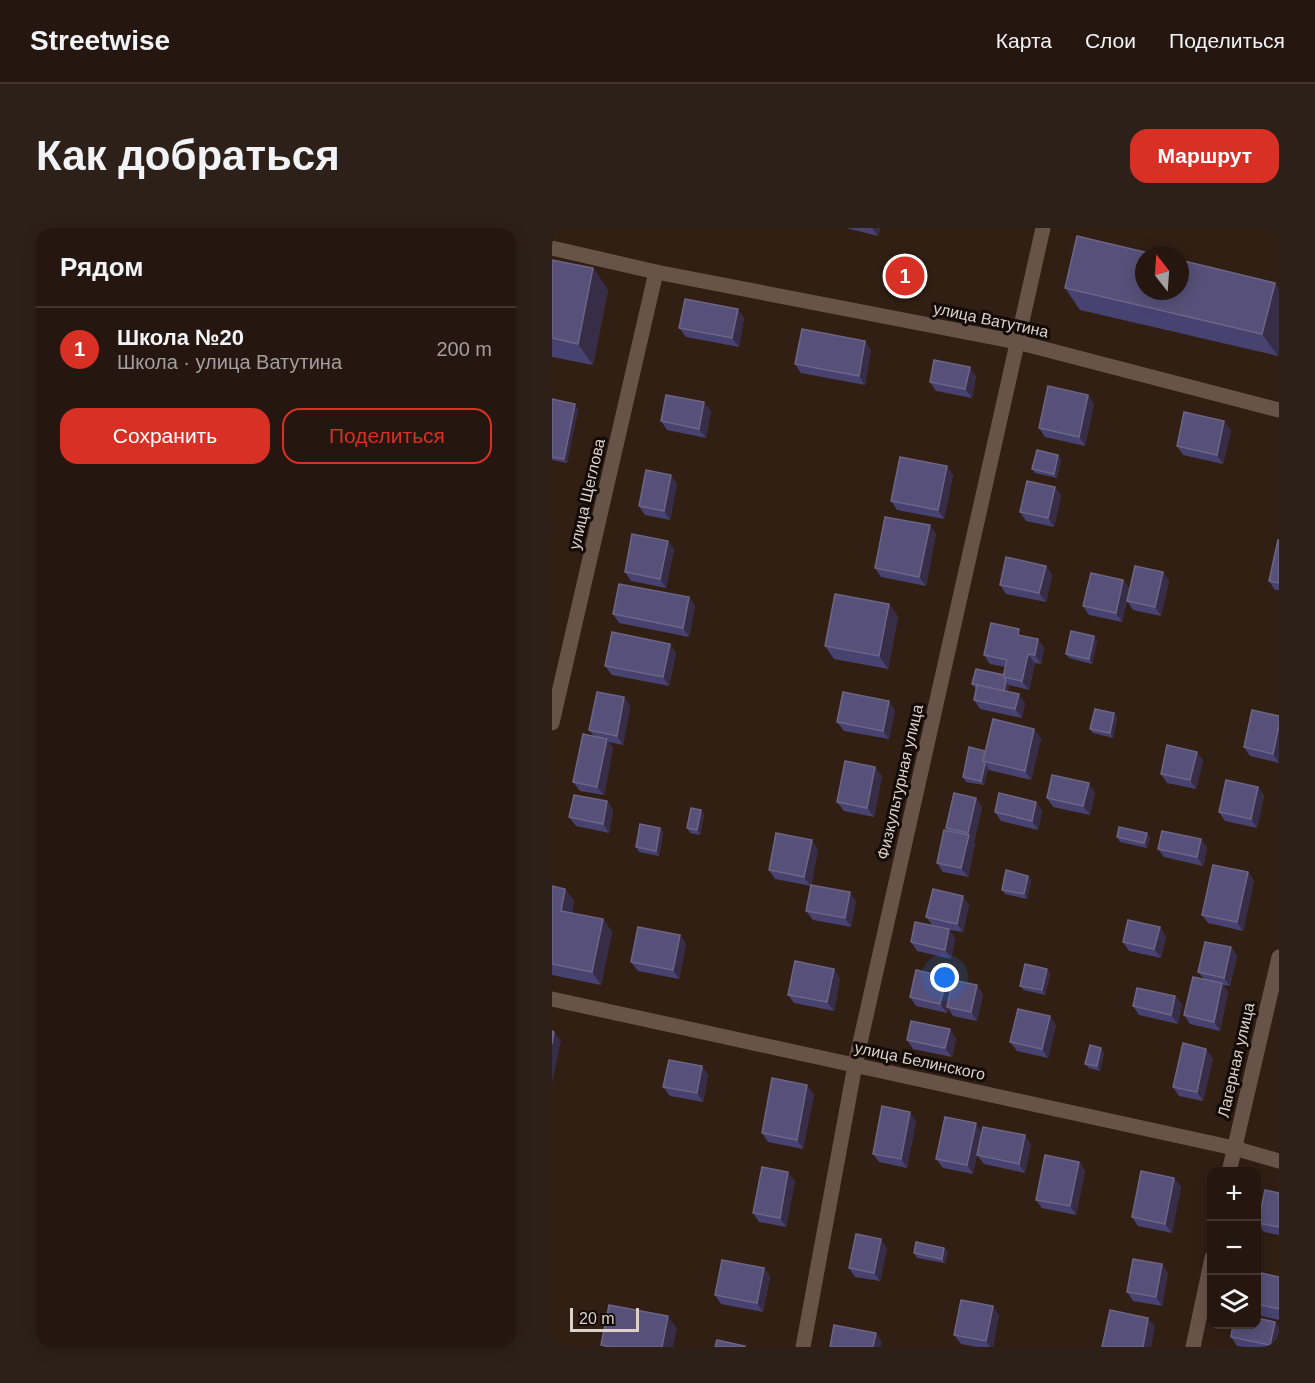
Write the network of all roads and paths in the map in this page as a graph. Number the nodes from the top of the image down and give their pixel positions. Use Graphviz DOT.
graph roads {
  1 [pos="1043,228"];
  2 [pos="552,248"];
  3 [pos="656,272"];
  4 [pos="1017,342"];
  5 [pos="1279,410"];
  6 [pos="552,723"];
  7 [pos="1279,957"];
  8 [pos="552,999"];
  9 [pos="855,1065"];
  10 [pos="1234,1148"];
  11 [pos="1279,1161"];
  12 [pos="1230,1167"];
  13 [pos="1208,1275"];
  14 [pos="803,1347"];
  15 [pos="1193,1347"];
  1 -- 4 [label="street, Физкультурная улица"];
  2 -- 3 [label="street, улица Ватутина"];
  3 -- 4 [label="street, улица Ватутина"];
  3 -- 6 [label="street, улица Щеглова"];
  4 -- 5 [label="street, улица Ватутина"];
  4 -- 9 [label="street, Физкультурная улица"];
  7 -- 10 [label="street, Лагерная улица"];
  8 -- 9 [label="street, улица Белинского"];
  9 -- 10 [label="street, улица Белинского"];
  9 -- 14 [label="street, Физкультурная улица"];
  10 -- 11 [label="street, улица Белинского"];
  10 -- 12 [label="street, Лагерная улица"];
  13 -- 15 [label="street"];
}
